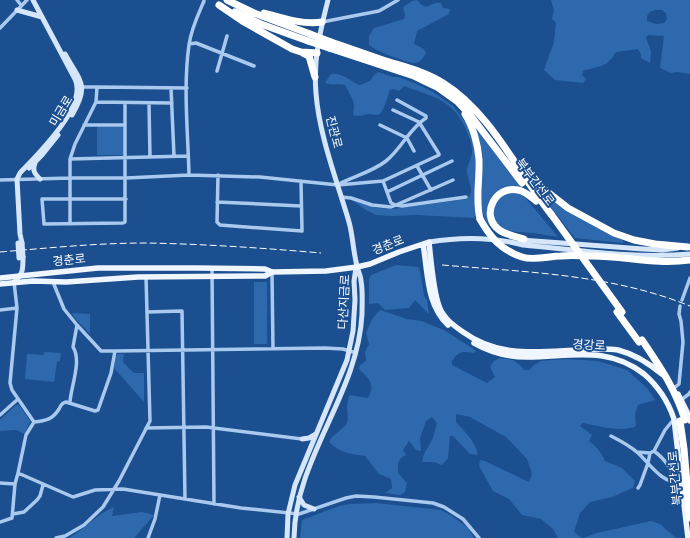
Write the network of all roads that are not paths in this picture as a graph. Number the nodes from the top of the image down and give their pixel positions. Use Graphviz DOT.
graph roads {
  1 [pos="17,0"];
  2 [pos="27,0"];
  3 [pos="33,0"];
  4 [pos="37,0"];
  5 [pos="212,0"];
  6 [pos="227,0"];
  7 [pos="328,0"];
  8 [pos="398,0"];
  9 [pos="204,1"];
  10 [pos="21,5"];
  11 [pos="219,5"];
  12 [pos="239,7"];
  13 [pos="17,10"];
  14 [pos="42,17"];
  15 [pos="322,22"];
  16 [pos="0,28"];
  17 [pos="227,36"];
  18 [pos="309,38"];
  19 [pos="189,44"];
  20 [pos="330,45"];
  21 [pos="301,52"];
  22 [pos="222,53"];
  23 [pos="317,53"];
  24 [pos="254,66"];
  25 [pos="217,71"];
  26 [pos="316,77"];
  27 [pos="80,87"];
  28 [pos="97,87"];
  29 [pos="171,88"];
  30 [pos="187,88"];
  31 [pos="397,100"];
  32 [pos="96,102"];
  33 [pos="458,102"];
  34 [pos="125,103"];
  35 [pos="172,103"];
  36 [pos="149,104"];
  37 [pos="393,110"];
  38 [pos="419,122"];
  39 [pos="125,124"];
  40 [pos="380,124"];
  41 [pos="84,125"];
  42 [pos="406,138"];
  43 [pos="414,152"];
  44 [pos="174,156"];
  45 [pos="188,156"];
  46 [pos="126,158"];
  47 [pos="150,158"];
  48 [pos="70,159"];
  49 [pos="512,159"];
  50 [pos="35,162"];
  51 [pos="452,162"];
  52 [pos="417,166"];
  53 [pos="189,175"];
  54 [pos="422,175"];
  55 [pos="218,176"];
  56 [pos="70,178"];
  57 [pos="126,178"];
  58 [pos="17,179"];
  59 [pos="0,180"];
  60 [pos="40,180"];
  61 [pos="453,180"];
  62 [pos="301,181"];
  63 [pos="383,182"];
  64 [pos="338,185"];
  65 [pos="431,190"];
  66 [pos="387,192"];
  67 [pos="341,197"];
  68 [pos="466,197"];
  69 [pos="69,199"];
  70 [pos="126,199"];
  71 [pos="536,201"];
  72 [pos="217,202"];
  73 [pos="396,205"];
  74 [pos="301,206"];
  75 [pos="549,214"];
  76 [pos="70,224"];
  77 [pos="524,239"];
  78 [pos="512,242"];
  79 [pos="426,243"];
  80 [pos="689,250"];
  81 [pos="690,260"];
  82 [pos="357,267"];
  83 [pos="212,269"];
  84 [pos="272,272"];
  85 [pos="22,275"];
  86 [pos="212,276"];
  87 [pos="146,277"];
  88 [pos="0,278"];
  89 [pos="690,278"];
  90 [pos="14,282"];
  91 [pos="52,282"];
  92 [pos="0,284"];
  93 [pos="682,300"];
  94 [pos="680,306"];
  95 [pos="17,308"];
  96 [pos="0,310"];
  97 [pos="147,312"];
  98 [pos="77,325"];
  99 [pos="212,349"];
  100 [pos="273,349"];
  101 [pos="148,350"];
  102 [pos="183,350"];
  103 [pos="115,351"];
  104 [pos="350,351"];
  105 [pos="356,353"];
  106 [pos="626,353"];
  107 [pos="640,359"];
  108 [pos="620,360"];
  109 [pos="637,369"];
  110 [pos="674,388"];
  111 [pos="690,392"];
  112 [pos="18,399"];
  113 [pos="681,400"];
  114 [pos="70,402"];
  115 [pos="687,412"];
  116 [pos="0,415"];
  117 [pos="682,420"];
  118 [pos="34,422"];
  119 [pos="146,428"];
  120 [pos="184,428"];
  121 [pos="213,428"];
  122 [pos="316,434"];
  123 [pos="611,436"];
  124 [pos="302,439"];
  125 [pos="309,450"];
  126 [pos="654,450"];
  127 [pos="637,452"];
  128 [pos="650,453"];
  129 [pos="648,463"];
  130 [pos="690,465"];
  131 [pos="18,473"];
  132 [pos="678,482"];
  133 [pos="0,483"];
  134 [pos="15,484"];
  135 [pos="43,485"];
  136 [pos="638,488"];
  137 [pos="114,490"];
  138 [pos="160,494"];
  139 [pos="299,497"];
  140 [pos="185,499"];
  141 [pos="214,504"];
  142 [pos="314,509"];
  143 [pos="14,514"];
  144 [pos="288,514"];
  145 [pos="295,514"];
  146 [pos="690,518"];
  147 [pos="0,522"];
  148 [pos="56,538"];
  149 [pos="148,538"];
  150 [pos="287,538"];
  151 [pos="294,538"];
  152 [pos="479,538"];
  153 [pos="688,538"];
  1 -- 10 [label="street"];
  2 -- 10 [label="street"];
  3 -- 14 [label="street, 미금로"];
  4 -- 27 [label="street, 미금로"];
  5 -- 11 [label="highway, 북부간선로"];
  6 -- 12 [label="highway, 북부간선로"];
  7 -- 15 [label="street, 진관로"];
  8 -- 15 [label="street"];
  9 -- 19 [label="street"];
  10 -- 13 [label="street"];
  11 -- 18 [label="highway, 북부간선로"];
  11 -- 21 [label="highway"];
  12 -- 15 [label="highway"];
  12 -- 18 [label="highway, 북부간선로"];
  13 -- 14 [label="street"];
  13 -- 16 [label="street"];
  14 -- 27 [label="street, 미금로"];
  15 -- 23 [label="street, 진관로"];
  17 -- 22 [label="street"];
  18 -- 20 [label="highway, 북부간선로, bridge"];
  19 -- 22 [label="street"];
  19 -- 30 [label="street"];
  20 -- 33 [label="highway, 북부간선로"];
  20 -- 49 [label="highway, 북부간선로"];
  21 -- 23 [label="highway"];
  21 -- 26 [label="highway"];
  22 -- 24 [label="street"];
  22 -- 25 [label="street"];
  23 -- 26 [label="street, 진관로"];
  26 -- 64 [label="street, 진관로"];
  27 -- 28 [label="street"];
  27 -- 50 [label="street, 미금로"];
  27 -- 58 [label="street, 미금로"];
  28 -- 29 [label="street"];
  28 -- 32 [label="street"];
  29 -- 30 [label="street"];
  29 -- 35 [label="street"];
  30 -- 45 [label="street"];
  31 -- 38 [label="street"];
  32 -- 34 [label="street"];
  32 -- 41 [label="street"];
  33 -- 71 [label="highway, 북부간선로"];
  33 -- 81 [label="highway, bridge"];
  34 -- 36 [label="street"];
  34 -- 39 [label="street"];
  35 -- 36 [label="street"];
  35 -- 44 [label="street"];
  36 -- 47 [label="street"];
  37 -- 38 [label="street"];
  38 -- 42 [label="street"];
  38 -- 52 [label="street"];
  39 -- 41 [label="street"];
  39 -- 46 [label="street"];
  40 -- 42 [label="street"];
  41 -- 48 [label="street"];
  42 -- 43 [label="street"];
  42 -- 64 [label="street"];
  44 -- 45 [label="street"];
  44 -- 47 [label="street"];
  45 -- 53 [label="street"];
  46 -- 47 [label="street"];
  46 -- 48 [label="street"];
  46 -- 57 [label="street"];
  48 -- 56 [label="street"];
  49 -- 75 [label="highway, 북부간선로"];
  49 -- 80 [label="highway"];
  50 -- 58 [label="street, 미금로"];
  50 -- 60 [label="street"];
  51 -- 54 [label="street"];
  52 -- 54 [label="street"];
  52 -- 63 [label="street"];
  53 -- 55 [label="street"];
  53 -- 57 [label="street"];
  54 -- 65 [label="street"];
  54 -- 66 [label="street"];
  55 -- 62 [label="street"];
  55 -- 72 [label="street"];
  56 -- 57 [label="street"];
  56 -- 60 [label="street"];
  56 -- 69 [label="street"];
  57 -- 70 [label="street"];
  58 -- 59 [label="street"];
  58 -- 60 [label="street"];
  58 -- 85 [label="street, bridge"];
  61 -- 65 [label="street"];
  62 -- 64 [label="street"];
  62 -- 74 [label="street"];
  63 -- 64 [label="street"];
  63 -- 66 [label="street"];
  64 -- 67 [label="street, 진관로"];
  65 -- 73 [label="street"];
  66 -- 73 [label="street"];
  67 -- 73 [label="street"];
  67 -- 82 [label="street, 진관로"];
  68 -- 73 [label="street"];
  69 -- 70 [label="street"];
  69 -- 76 [label="street"];
  69 -- 76 [label="street"];
  70 -- 76 [label="street"];
  71 -- 75 [label="highway, 북부간선로"];
  71 -- 77 [label="highway"];
  72 -- 74 [label="street"];
  72 -- 74 [label="street"];
  75 -- 117 [label="highway, 북부간선로, bridge"];
  77 -- 78 [label="street, 경춘로"];
  77 -- 80 [label="street, 경춘로"];
  78 -- 79 [label="street, 경춘로"];
  78 -- 80 [label="street, 경춘로"];
  79 -- 82 [label="main road, 경춘로"];
  79 -- 106 [label="main road, 경강로"];
  79 -- 108 [label="main road, 경강로"];
  82 -- 84 [label="main road, 경춘로"];
  82 -- 104 [label="street, 다산지금로"];
  82 -- 105 [label="street, 다산지금로"];
  83 -- 84 [label="main road, 경춘로"];
  83 -- 85 [label="main road, 경춘로"];
  83 -- 86 [label="street"];
  84 -- 86 [label="main road, 경춘로"];
  84 -- 100 [label="street"];
  85 -- 88 [label="main road, 경춘로"];
  85 -- 90 [label="street"];
  86 -- 87 [label="main road, 경춘로"];
  86 -- 99 [label="street"];
  87 -- 91 [label="main road, 경춘로"];
  87 -- 97 [label="street"];
  89 -- 93 [label="street"];
  90 -- 91 [label="main road, 경춘로"];
  90 -- 92 [label="main road, 경춘로"];
  90 -- 95 [label="street"];
  91 -- 98 [label="street"];
  94 -- 110 [label="street"];
  95 -- 96 [label="street"];
  95 -- 112 [label="street"];
  97 -- 101 [label="street"];
  97 -- 102 [label="street"];
  98 -- 103 [label="street"];
  98 -- 114 [label="street"];
  99 -- 100 [label="street"];
  99 -- 102 [label="street"];
  99 -- 121 [label="street"];
  100 -- 104 [label="street"];
  101 -- 102 [label="street"];
  101 -- 103 [label="street"];
  101 -- 119 [label="street"];
  102 -- 120 [label="street"];
  103 -- 114 [label="street"];
  104 -- 105 [label="street"];
  104 -- 122 [label="street, 다산지금로"];
  105 -- 139 [label="street, 다산지금로"];
  106 -- 107 [label="main road, 경강로"];
  106 -- 108 [label="main road"];
  107 -- 109 [label="main road"];
  107 -- 110 [label="main road, 경강로"];
  108 -- 109 [label="main road, 경강로"];
  109 -- 117 [label="main road, 경강로"];
  110 -- 113 [label="main road, 경강로"];
  111 -- 113 [label="street"];
  112 -- 116 [label="street"];
  112 -- 118 [label="street"];
  113 -- 115 [label="main road, 경강로"];
  114 -- 118 [label="street"];
  115 -- 117 [label="main road, 경강로"];
  115 -- 117 [label="main road"];
  117 -- 126 [label="street"];
  117 -- 130 [label="highway, 북부간선로"];
  117 -- 132 [label="main road, 경강로"];
  117 -- 146 [label="highway, 북부간선로"];
  118 -- 131 [label="street"];
  119 -- 120 [label="street"];
  119 -- 137 [label="street"];
  120 -- 121 [label="street"];
  120 -- 140 [label="street"];
  121 -- 124 [label="street"];
  121 -- 141 [label="street"];
  122 -- 124 [label="street"];
  122 -- 125 [label="street, 다산지금로"];
  123 -- 127 [label="street"];
  124 -- 125 [label="street"];
  125 -- 144 [label="street, 다산지금로"];
  126 -- 128 [label="street"];
  126 -- 132 [label="street"];
  127 -- 128 [label="street"];
  127 -- 129 [label="street"];
  128 -- 129 [label="street"];
  129 -- 132 [label="street"];
  129 -- 136 [label="street"];
  131 -- 134 [label="street"];
  131 -- 135 [label="street"];
  132 -- 153 [label="main road, 경강로"];
  133 -- 134 [label="street"];
  134 -- 143 [label="street"];
  135 -- 137 [label="street"];
  135 -- 143 [label="street"];
  137 -- 138 [label="street"];
  137 -- 148 [label="street"];
  138 -- 140 [label="street"];
  138 -- 149 [label="street"];
  139 -- 142 [label="street"];
  139 -- 145 [label="street, 다산지금로"];
  140 -- 141 [label="street"];
  141 -- 144 [label="street"];
  142 -- 145 [label="street"];
  142 -- 152 [label="street"];
  143 -- 147 [label="street"];
  144 -- 145 [label="street"];
  144 -- 150 [label="street, 다산지금로"];
  145 -- 151 [label="street, 다산지금로"];
}
